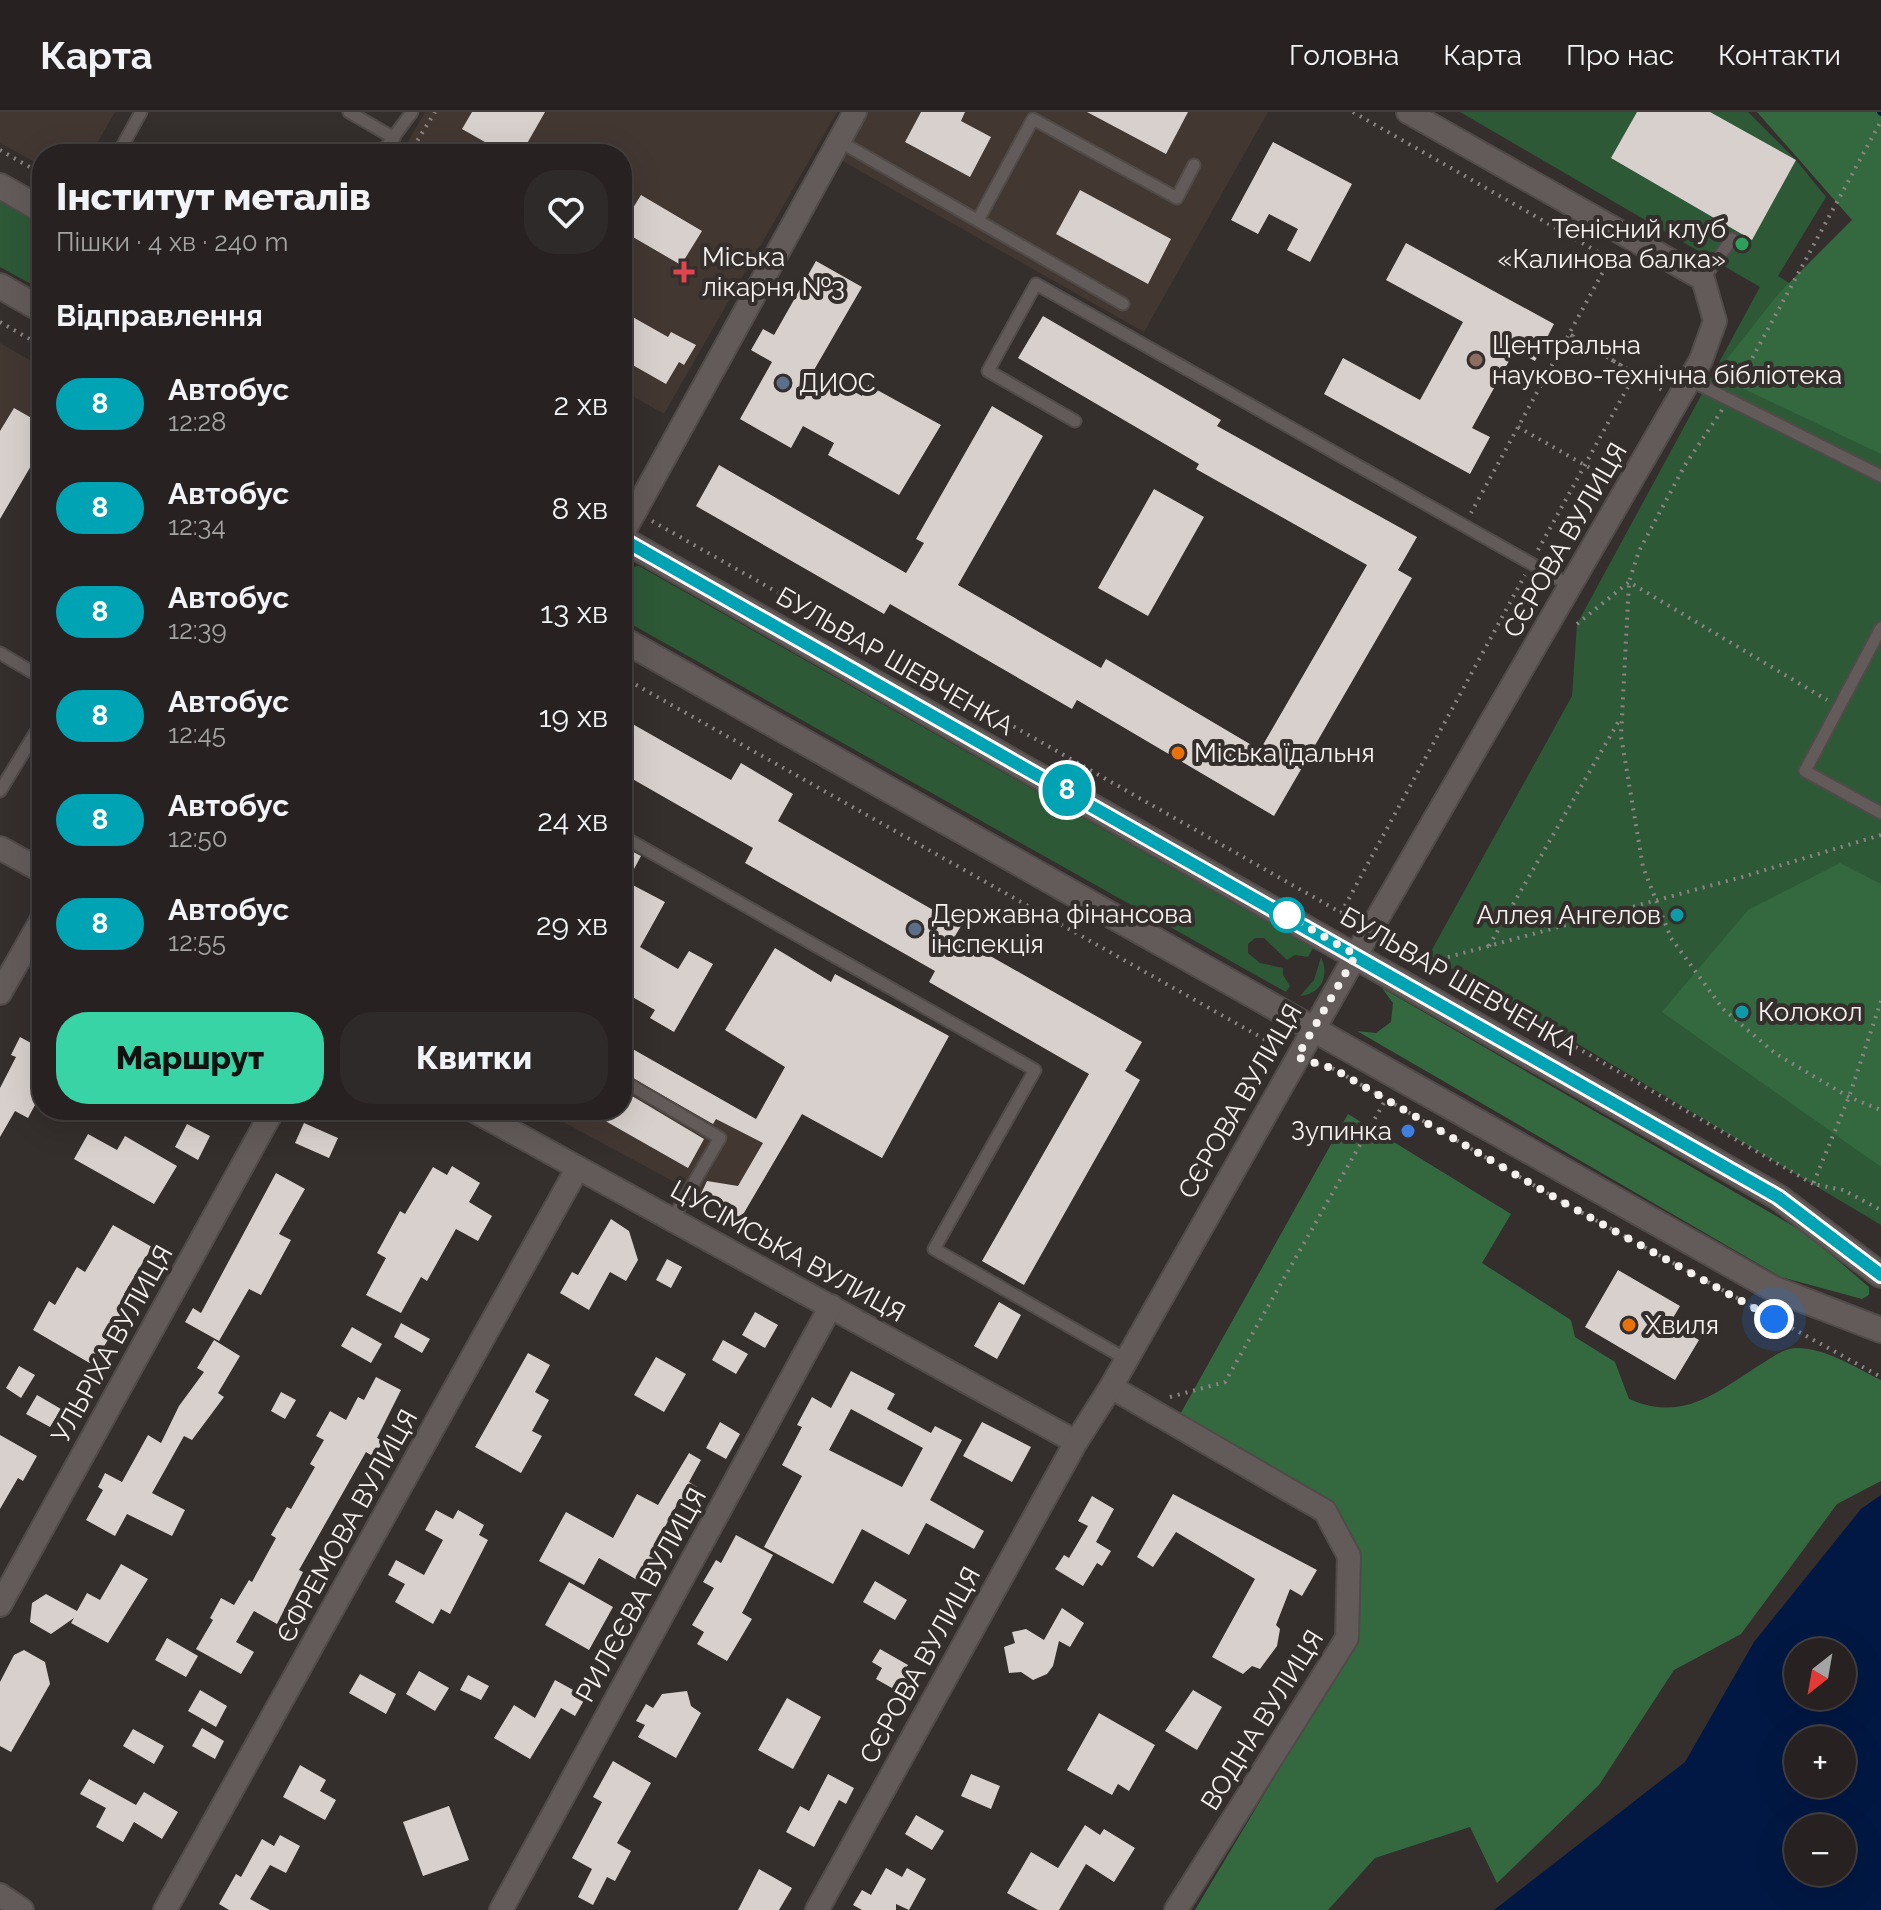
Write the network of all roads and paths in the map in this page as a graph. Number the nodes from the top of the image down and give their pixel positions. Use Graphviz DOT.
graph roads {
  1 [pos="141,112"];
  2 [pos="349,112"];
  3 [pos="412,112"];
  4 [pos="435,112"];
  5 [pos="855,112"];
  6 [pos="1353,112"];
  7 [pos="1408,112"];
  8 [pos="1881,121"];
  9 [pos="394,138"];
  10 [pos="839,141"];
  11 [pos="123,144"];
  12 [pos="389,144"];
  13 [pos="415,144"];
  14 [pos="0,150"];
  15 [pos="1194,165"];
  16 [pos="32,168"];
  17 [pos="0,186"];
  18 [pos="32,204"];
  19 [pos="978,220"];
  20 [pos="1732,239"];
  21 [pos="1703,279"];
  22 [pos="0,286"];
  23 [pos="32,304"];
  24 [pos="1123,304"];
  25 [pos="0,322"];
  26 [pos="1569,334"];
  27 [pos="32,340"];
  28 [pos="1684,390"];
  29 [pos="1730,398"];
  30 [pos="1075,421"];
  31 [pos="1518,427"];
  32 [pos="1585,466"];
  33 [pos="1881,476"];
  34 [pos="1627,489"];
  35 [pos="635,511"];
  36 [pos="632,517"];
  37 [pos="1464,525"];
  38 [pos="632,543"];
  39 [pos="1531,563"];
  40 [pos="1629,582"];
  41 [pos="1571,586"];
  42 [pos="1577,624"];
  43 [pos="1881,628"];
  44 [pos="632,645"];
  45 [pos="0,653"];
  46 [pos="32,672"];
  47 [pos="632,683"];
  48 [pos="1840,708"];
  49 [pos="1622,716"];
  50 [pos="32,738"];
  51 [pos="0,791"];
  52 [pos="1881,813"];
  53 [pos="1881,835"];
  54 [pos="632,842"];
  55 [pos="0,848"];
  56 [pos="32,866"];
  57 [pos="1657,901"];
  58 [pos="1341,913"];
  59 [pos="1370,930"];
  60 [pos="32,937"];
  61 [pos="1489,946"];
  62 [pos="1356,955"];
  63 [pos="1425,960"];
  64 [pos="0,993"];
  65 [pos="1881,1001"];
  66 [pos="1312,1031"];
  67 [pos="1297,1057"];
  68 [pos="632,1086"];
  69 [pos="1849,1097"];
  70 [pos="1386,1099"];
  71 [pos="1881,1110"];
  72 [pos="267,1120"];
  73 [pos="491,1120"];
  74 [pos="577,1169"];
  75 [pos="1813,1184"];
  76 [pos="1881,1210"];
  77 [pos="672,1220"];
  78 [pos="1881,1275"];
  79 [pos="831,1306"];
  80 [pos="1881,1330"];
  81 [pos="1126,1359"];
  82 [pos="1881,1377"];
  83 [pos="1111,1387"];
  84 [pos="1142,1405"];
  85 [pos="1076,1442"];
  86 [pos="0,1605"];
  87 [pos="0,1895"];
  88 [pos="22,1910"];
  89 [pos="165,1910"];
  90 [pos="501,1910"];
  91 [pos="817,1910"];
  92 [pos="1176,1910"];
  1 -- 11 [label="lane"];
  2 -- 9 [label="lane"];
  3 -- 9 [label="lane"];
  4 -- 13 [label="path"];
  5 -- 10 [label="street"];
  6 -- 26 [label="path"];
  7 -- 21 [label="street"];
  8 -- 29 [label="path"];
  9 -- 12 [label="lane"];
  10 -- 19 [label="lane"];
  10 -- 35 [label="street"];
  14 -- 16 [label="path"];
  15 -- 19 [label="lane"];
  17 -- 18 [label="main road"];
  19 -- 24 [label="lane"];
  20 -- 21 [label="lane"];
  21 -- 28 [label="street, СЄРОВА ВУЛИЦЯ"];
  22 -- 23 [label="main road"];
  25 -- 27 [label="path"];
  26 -- 28 [label="path"];
  26 -- 31 [label="path"];
  26 -- 32 [label="path"];
  28 -- 29 [label="lane"];
  28 -- 34 [label="street, СЄРОВА ВУЛИЦЯ"];
  29 -- 33 [label="lane"];
  29 -- 40 [label="path"];
  30 -- 37 [label="lane"];
  31 -- 32 [label="path"];
  31 -- 37 [label="path"];
  32 -- 34 [label="path"];
  32 -- 39 [label="path"];
  34 -- 41 [label="street, СЄРОВА ВУЛИЦЯ"];
  35 -- 36 [label="street"];
  35 -- 58 [label="path"];
  37 -- 39 [label="lane"];
  38 -- 62 [label="main road, БУЛЬВАР ШЕВЧЕНКА"];
  39 -- 41 [label="lane"];
  39 -- 58 [label="path"];
  40 -- 42 [label="path"];
  40 -- 48 [label="path"];
  40 -- 49 [label="path"];
  41 -- 59 [label="street, СЄРОВА ВУЛИЦЯ"];
  43 -- 48 [label="lane"];
  44 -- 66 [label="main road"];
  45 -- 46 [label="lane"];
  47 -- 67 [label="path"];
  48 -- 52 [label="lane"];
  49 -- 57 [label="path"];
  49 -- 61 [label="path"];
  50 -- 51 [label="lane"];
  53 -- 57 [label="path"];
  54 -- 81 [label="lane"];
  55 -- 56 [label="street"];
  57 -- 61 [label="path"];
  57 -- 69 [label="path"];
  58 -- 59 [label="path"];
  59 -- 62 [label="street, СЄРОВА ВУЛИЦЯ"];
  59 -- 63 [label="path"];
  60 -- 64 [label="street"];
  61 -- 63 [label="path"];
  62 -- 66 [label="street, СЄРОВА ВУЛИЦЯ"];
  62 -- 78 [label="main road, БУЛЬВАР ШЕВЧЕНКА"];
  63 -- 75 [label="path"];
  65 -- 69 [label="path"];
  66 -- 67 [label="street, СЄРОВА ВУЛИЦЯ"];
  66 -- 80 [label="main road"];
  67 -- 70 [label="path"];
  67 -- 81 [label="street, СЄРОВА ВУЛИЦЯ"];
  68 -- 77 [label="lane"];
  69 -- 71 [label="path"];
  69 -- 75 [label="path"];
  70 -- 82 [label="path"];
  70 -- 84 [label="path"];
  72 -- 86 [label="street, УЛЬРІХА ВУЛИЦЯ"];
  73 -- 74 [label="street, ЦУСІМСЬКА ВУЛИЦЯ"];
  74 -- 77 [label="street, ЦУСІМСЬКА ВУЛИЦЯ"];
  74 -- 89 [label="street, ЄФРЕМОВА ВУЛИЦЯ"];
  75 -- 76 [label="path"];
  77 -- 79 [label="street, ЦУСІМСЬКА ВУЛИЦЯ"];
  79 -- 85 [label="street, ЦУСІМСЬКА ВУЛИЦЯ"];
  79 -- 90 [label="street, РИЛЄЄВА ВУЛИЦЯ"];
  81 -- 83 [label="street, СЄРОВА ВУЛИЦЯ"];
  83 -- 84 [label="street, ВОДНА ВУЛИЦЯ"];
  83 -- 85 [label="street, СЄРОВА ВУЛИЦЯ"];
  84 -- 92 [label="street, ВОДНА ВУЛИЦЯ"];
  85 -- 91 [label="street, СЄРОВА ВУЛИЦЯ"];
  87 -- 88 [label="street"];
}
